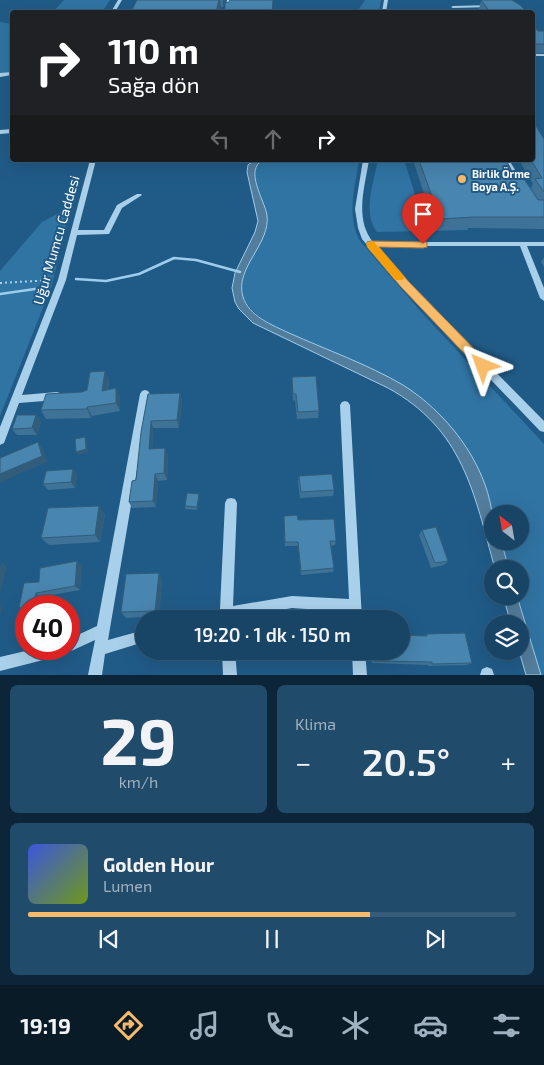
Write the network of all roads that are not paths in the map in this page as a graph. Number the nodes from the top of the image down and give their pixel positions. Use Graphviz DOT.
graph roads {
  1 [pos="449,0"];
  2 [pos="500,6"];
  3 [pos="453,7"];
  4 [pos="455,10"];
  5 [pos="92,162"];
  6 [pos="366,162"];
  7 [pos="507,162"];
  8 [pos="526,192"];
  9 [pos="139,195"];
  10 [pos="74,233"];
  11 [pos="371,244"];
  12 [pos="544,244"];
  13 [pos="522,245"];
  14 [pos="544,298"];
  15 [pos="145,394"];
  16 [pos="66,396"];
  17 [pos="17,399"];
  18 [pos="345,405"];
  19 [pos="533,417"];
  20 [pos="544,417"];
  21 [pos="544,428"];
  22 [pos="0,440"];
  23 [pos="231,503"];
  24 [pos="226,610"];
  25 [pos="254,610"];
  26 [pos="342,610"];
  27 [pos="355,610"];
  28 [pos="102,630"];
  29 [pos="135,639"];
  30 [pos="80,641"];
  31 [pos="99,649"];
  32 [pos="16,660"];
  33 [pos="229,660"];
  34 [pos="359,660"];
  35 [pos="0,664"];
  36 [pos="94,675"];
  37 [pos="230,675"];
  38 [pos="360,675"];
  1 -- 3 [label="street"];
  2 -- 3 [label="street"];
  3 -- 4 [label="street"];
  5 -- 10 [label="street, Uğur Mumcu Caddesi"];
  6 -- 11 [label="street"];
  7 -- 8 [label="street"];
  9 -- 10 [label="street"];
  10 -- 17 [label="street, Uğur Mumcu Caddesi"];
  11 -- 13 [label="street"];
  11 -- 19 [label="street"];
  12 -- 13 [label="street"];
  13 -- 14 [label="street"];
  15 -- 28 [label="street"];
  16 -- 17 [label="street"];
  17 -- 22 [label="street, Uğur Mumcu Caddesi"];
  18 -- 27 [label="street"];
  19 -- 20 [label="street"];
  19 -- 21 [label="street"];
  23 -- 24 [label="street"];
  25 -- 26 [label="street"];
  28 -- 30 [label="street"];
  28 -- 31 [label="street"];
  29 -- 31 [label="street"];
  31 -- 36 [label="street"];
  32 -- 35 [label="street"];
  33 -- 37 [label="street"];
  34 -- 38 [label="street"];
}
